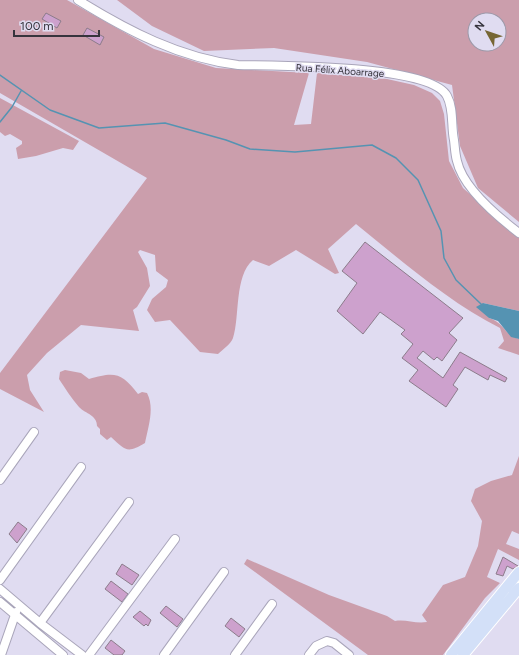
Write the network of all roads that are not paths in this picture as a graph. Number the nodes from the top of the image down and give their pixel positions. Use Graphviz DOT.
graph roads {
  1 [pos="78,0"];
  2 [pos="519,233"];
  3 [pos="34,432"];
  4 [pos="81,467"];
  5 [pos="0,480"];
  6 [pos="129,502"];
  7 [pos="175,539"];
  8 [pos="224,572"];
  9 [pos="519,572"];
  10 [pos="0,580"];
  11 [pos="519,588"];
  12 [pos="0,589"];
  13 [pos="0,602"];
  14 [pos="272,604"];
  15 [pos="19,606"];
  16 [pos="14,616"];
  17 [pos="40,624"];
  18 [pos="61,654"];
  19 [pos="0,655"];
  20 [pos="82,655"];
  21 [pos="89,655"];
  22 [pos="164,655"];
  23 [pos="235,655"];
  24 [pos="309,655"];
  25 [pos="349,655"];
  26 [pos="451,655"];
  27 [pos="463,655"];
  1 -- 2 [label="street, Rua Félix Aboarrage"];
  3 -- 5 [label="street"];
  4 -- 10 [label="street"];
  6 -- 17 [label="street"];
  7 -- 21 [label="street"];
  8 -- 22 [label="street"];
  9 -- 26 [label="main road"];
  11 -- 27 [label="main road"];
  12 -- 15 [label="street"];
  13 -- 16 [label="street"];
  14 -- 23 [label="street"];
  15 -- 16 [label="street"];
  15 -- 17 [label="street"];
  16 -- 18 [label="street"];
  16 -- 19 [label="street"];
  17 -- 20 [label="street"];
  24 -- 25 [label="street"];
}
